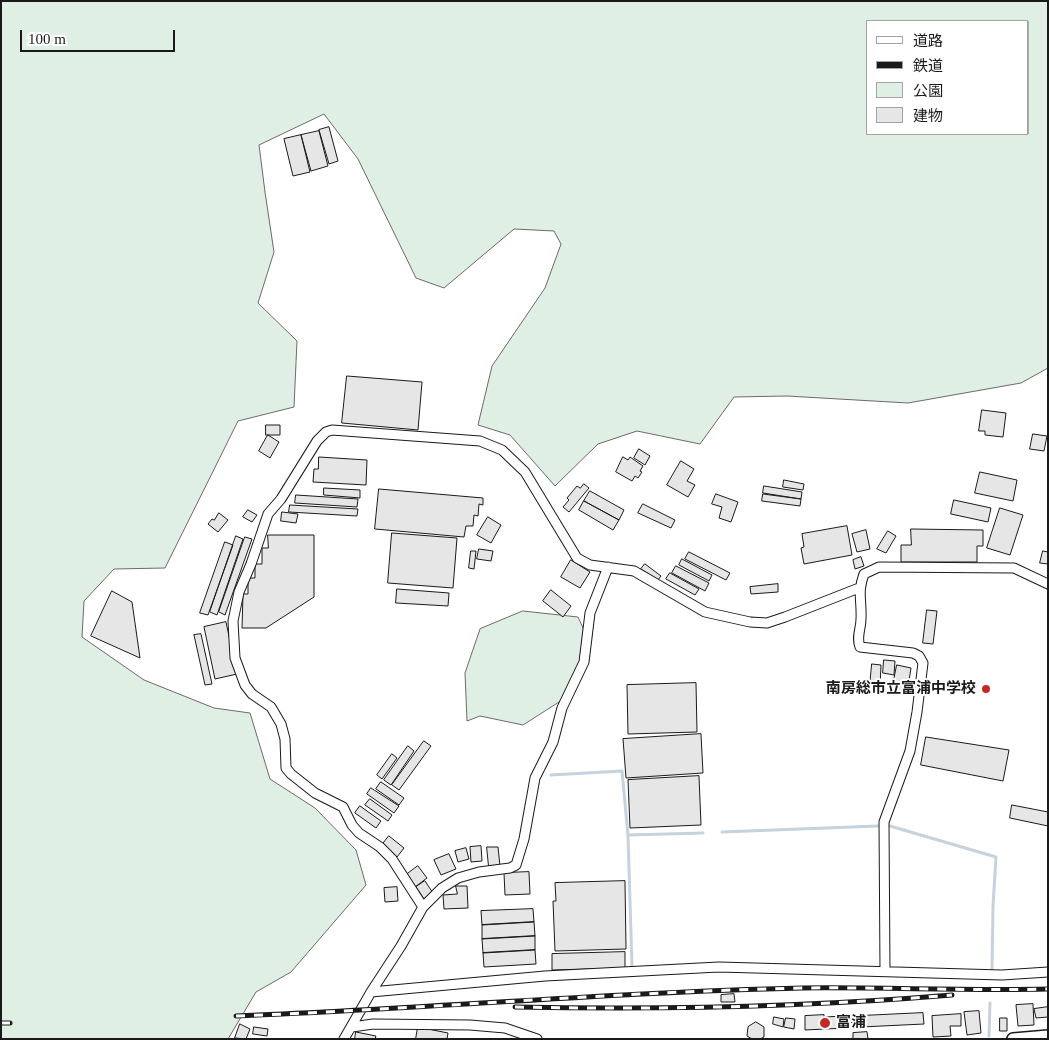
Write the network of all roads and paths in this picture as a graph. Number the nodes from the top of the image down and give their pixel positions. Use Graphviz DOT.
graph roads {
  1 [pos="608,567"];
  2 [pos="1048,584"];
  3 [pos="859,588"];
  4 [pos="423,907"];
  5 [pos="885,971"];
  6 [pos="1048,972"];
  7 [pos="371,992"];
  8 [pos="352,1026"];
  9 [pos="1048,1036"];
  10 [pos="344,1039"];
  11 [pos="537,1039"];
  12 [pos="1013,1039"];
  1 -- 3 [label="street"];
  1 -- 4 [label="street"];
  1 -- 4 [label="street"];
  2 -- 3 [label="street"];
  3 -- 5 [label="street"];
  4 -- 7 [label="street"];
  5 -- 6 [label="street"];
  5 -- 7 [label="street"];
  7 -- 8 [label="street"];
  8 -- 10 [label="street"];
  8 -- 11 [label="street"];
  9 -- 12 [label="street"];
}
